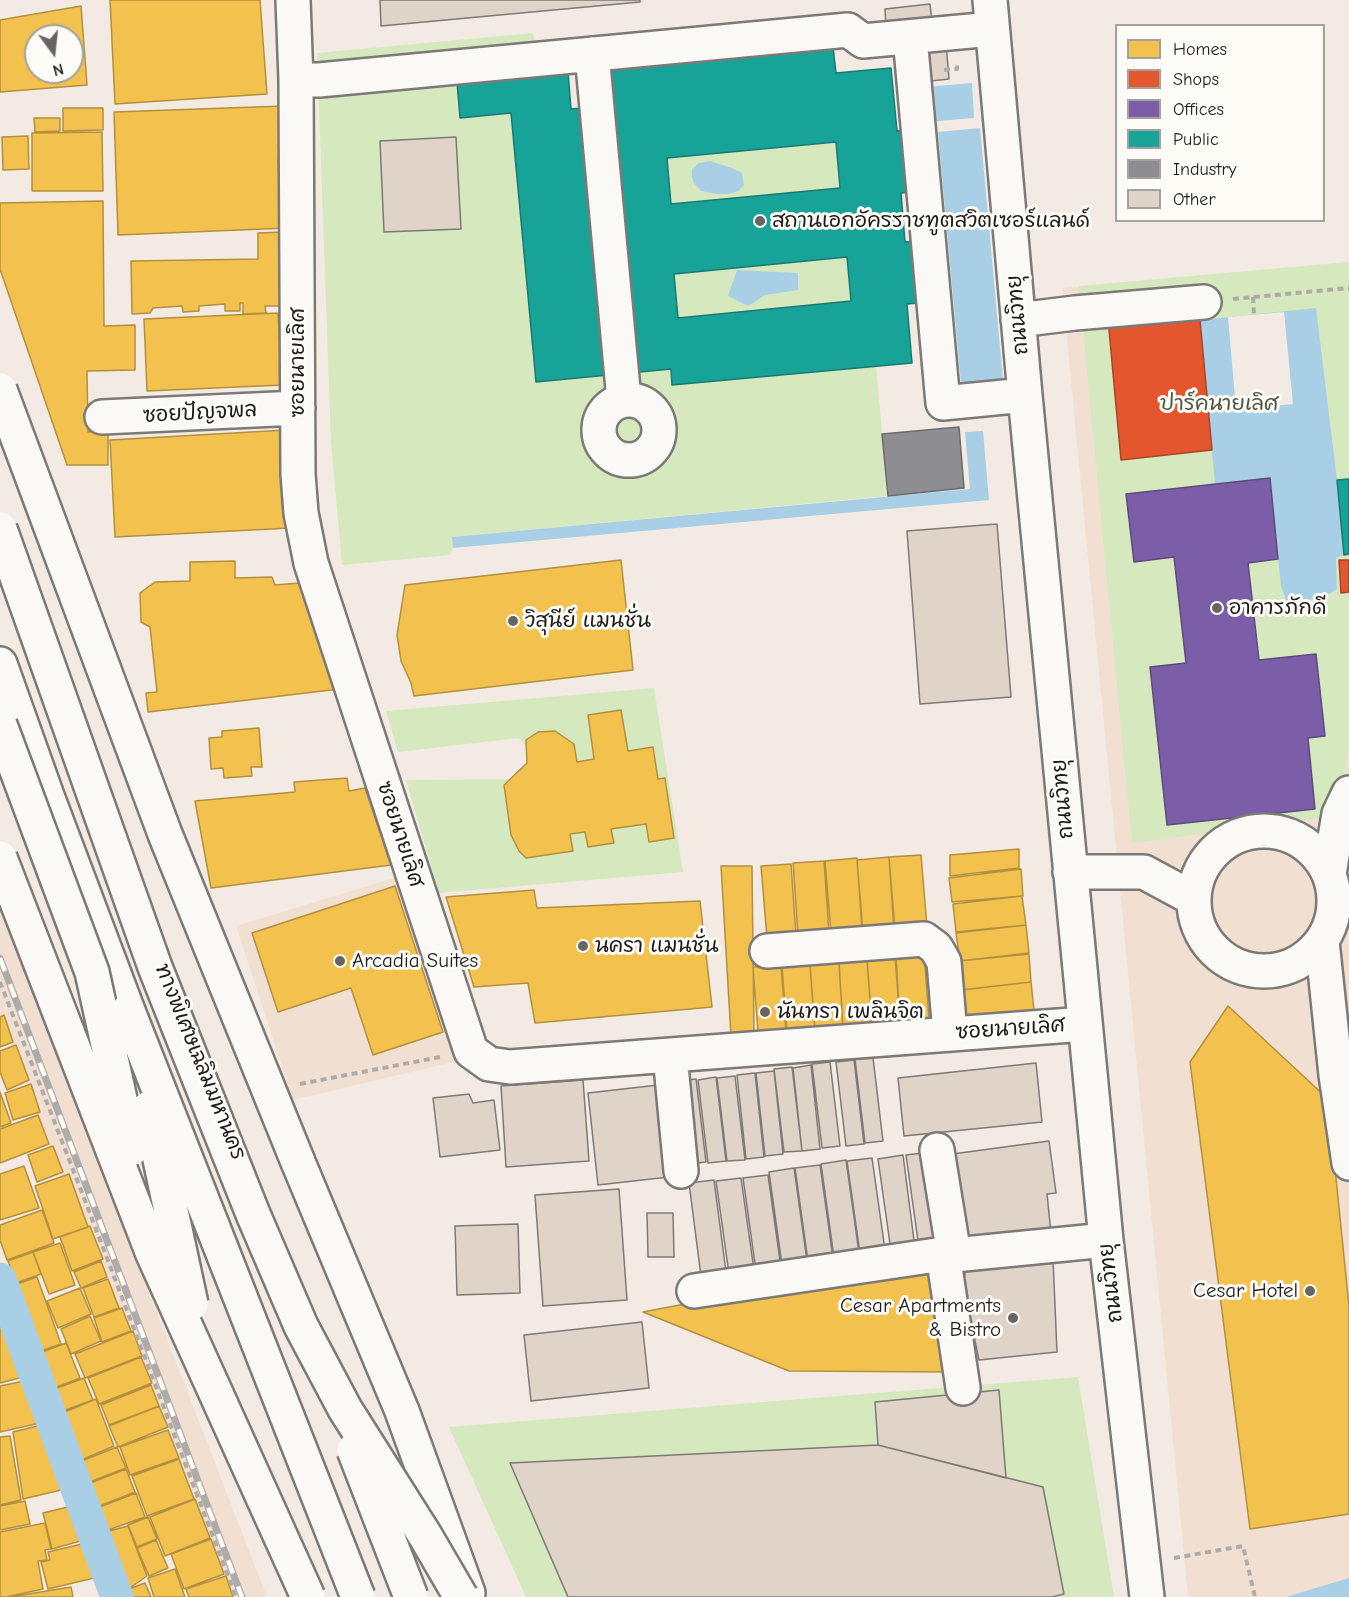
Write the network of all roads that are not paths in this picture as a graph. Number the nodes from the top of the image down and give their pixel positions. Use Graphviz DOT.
graph roads {
  1 [pos="293,0"];
  2 [pos="991,14"];
  3 [pos="910,37"];
  4 [pos="592,54"];
  5 [pos="296,80"];
  6 [pos="1204,302"];
  7 [pos="1018,320"];
  8 [pos="0,390"];
  9 [pos="1025,395"];
  10 [pos="624,400"];
  11 [pos="298,408"];
  12 [pos="102,417"];
  13 [pos="0,524"];
  14 [pos="0,529"];
  15 [pos="0,664"];
  16 [pos="0,725"];
  17 [pos="1349,793"];
  18 [pos="0,858"];
  19 [pos="1070,872"];
  20 [pos="1329,874"];
  21 [pos="1194,899"];
  22 [pos="1322,941"];
  23 [pos="767,951"];
  24 [pos="128,1011"];
  25 [pos="1085,1024"];
  26 [pos="950,1034"];
  27 [pos="670,1055"];
  28 [pos="937,1150"];
  29 [pos="1349,1163"];
  30 [pos="681,1171"];
  31 [pos="1106,1240"];
  32 [pos="153,1254"];
  33 [pos="949,1254"];
  34 [pos="694,1292"];
  35 [pos="963,1388"];
  36 [pos="1145,1582"];
  37 [pos="292,1597"];
  38 [pos="308,1597"];
  39 [pos="358,1597"];
  40 [pos="411,1597"];
  41 [pos="461,1597"];
  42 [pos="470,1597"];
  1 -- 5 [label="main road, ซอยนายเลิศ"];
  2 -- 3 [label="main road"];
  2 -- 7 [label="main road, ถนนวิทยุ"];
  3 -- 4 [label="main road"];
  3 -- 9 [label="main road"];
  4 -- 5 [label="main road"];
  4 -- 10 [label="main road"];
  5 -- 11 [label="main road, ซอยนายเลิศ"];
  6 -- 7 [label="main road"];
  7 -- 9 [label="main road, ถนนวิทยุ"];
  8 -- 42 [label="main road, bridge"];
  9 -- 19 [label="main road, ถนนวิทยุ"];
  11 -- 12 [label="main road, ซอยปัญจพล"];
  11 -- 27 [label="main road, ซอยนายเลิศ"];
  13 -- 40 [label="main road, ทางพิเศษเฉลิมมหานคร, bridge"];
  14 -- 41 [label="main road, bridge"];
  15 -- 24 [label="main road"];
  16 -- 32 [label="main road, bridge"];
  17 -- 20 [label="main road"];
  18 -- 32 [label="main road, bridge"];
  19 -- 21 [label="main road"];
  19 -- 25 [label="main road, ถนนวิทยุ"];
  20 -- 21 [label="main road"];
  20 -- 22 [label="main road"];
  21 -- 22 [label="main road"];
  22 -- 29 [label="main road"];
  23 -- 26 [label="main road"];
  24 -- 37 [label="main road, bridge"];
  24 -- 39 [label="main road, bridge"];
  25 -- 26 [label="main road, ซอยนายเลิศ"];
  25 -- 31 [label="main road, ถนนวิทยุ"];
  26 -- 27 [label="main road, ซอยนายเลิศ"];
  27 -- 30 [label="main road"];
  28 -- 33 [label="main road"];
  31 -- 33 [label="main road"];
  31 -- 36 [label="main road, ถนนวิทยุ"];
  32 -- 38 [label="main road, bridge"];
  33 -- 34 [label="main road"];
  33 -- 35 [label="main road"];
}
